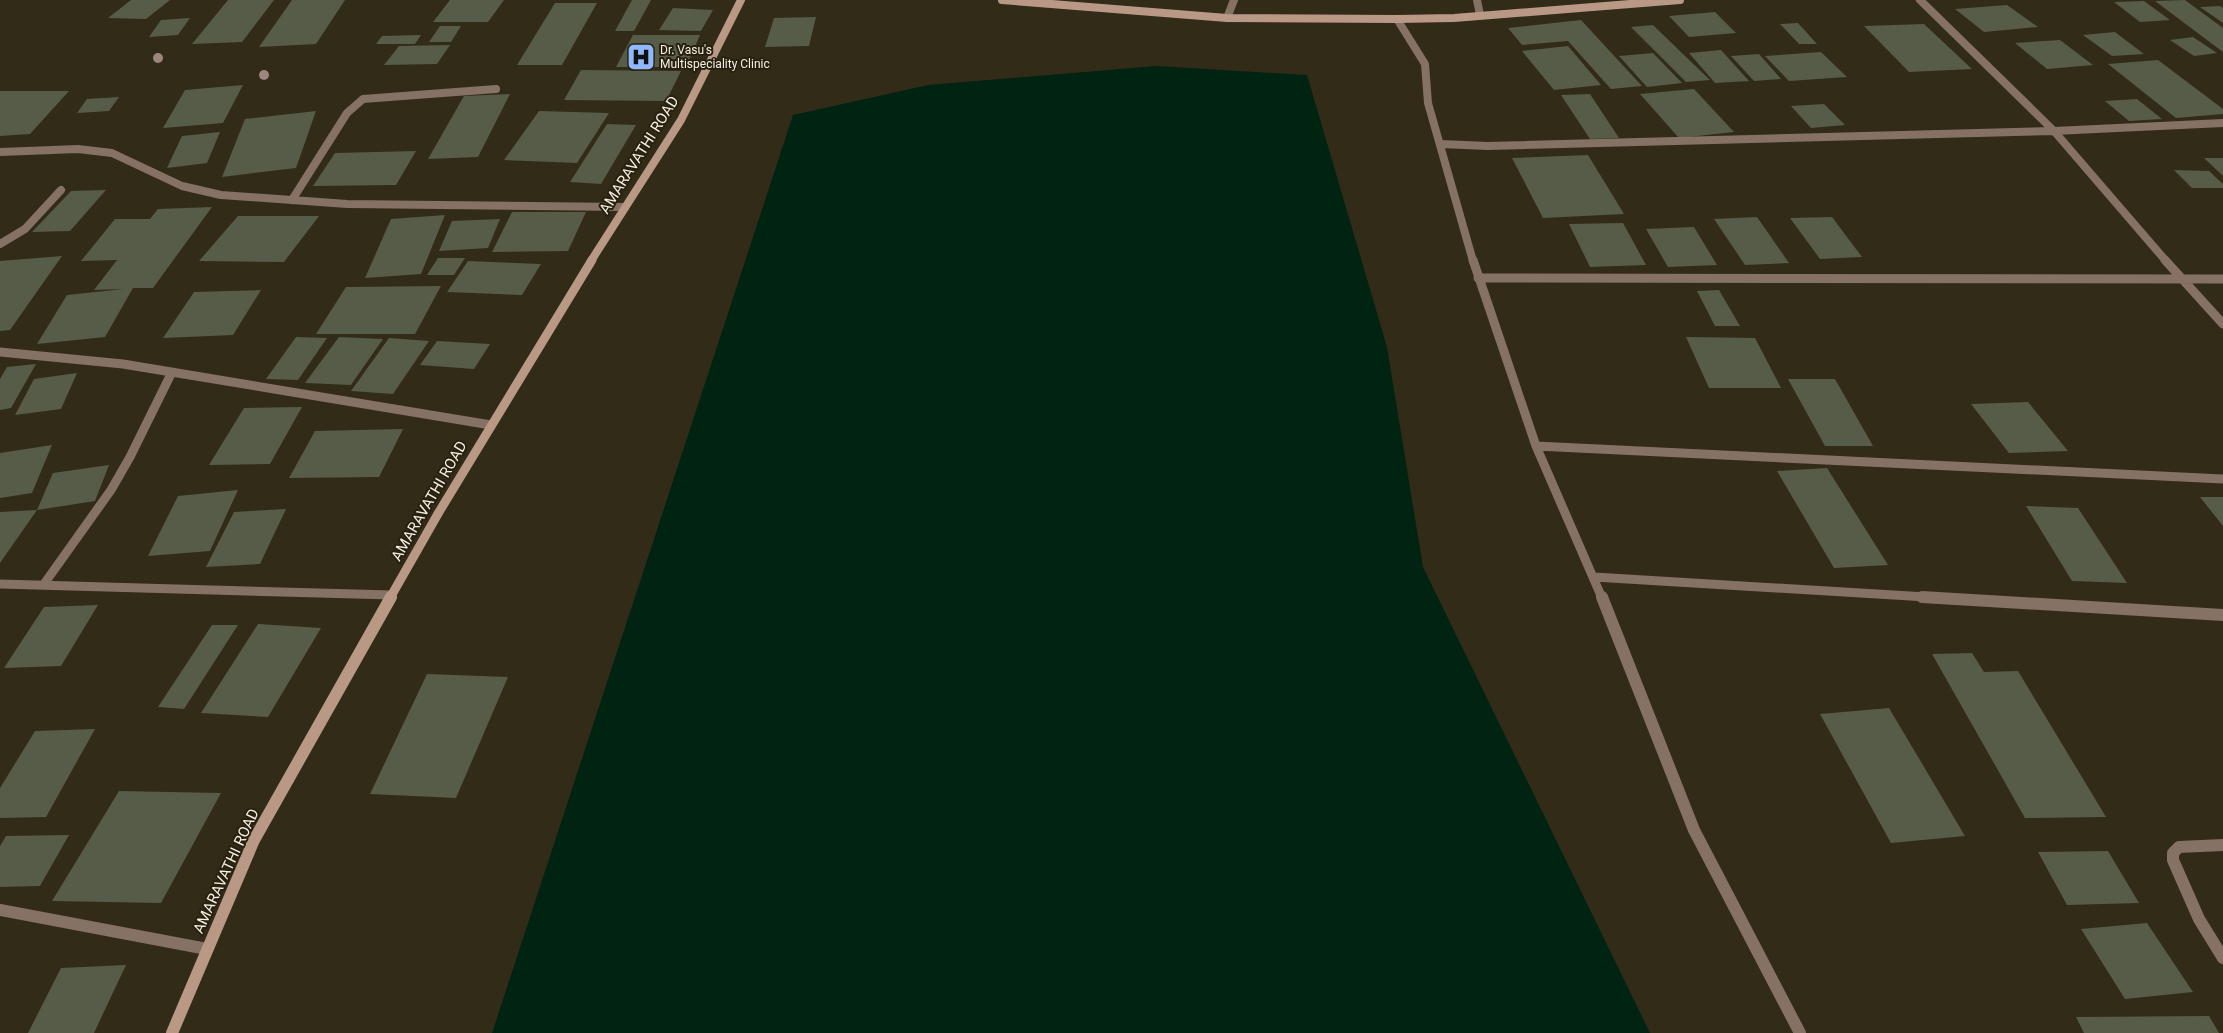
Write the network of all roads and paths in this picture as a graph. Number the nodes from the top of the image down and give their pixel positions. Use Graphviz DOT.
graph roads {
  1 [pos="741,0"];
  2 [pos="1002,0"];
  3 [pos="1234,0"];
  4 [pos="1477,0"];
  5 [pos="1680,0"];
  6 [pos="1920,0"];
  7 [pos="1480,15"];
  8 [pos="1227,18"];
  9 [pos="1397,20"];
  10 [pos="496,89"];
  11 [pos="2223,123"];
  12 [pos="2054,131"];
  13 [pos="1441,144"];
  14 [pos="0,152"];
  15 [pos="61,190"];
  16 [pos="292,200"];
  17 [pos="625,207"];
  18 [pos="0,244"];
  19 [pos="1478,278"];
  20 [pos="2182,279"];
  21 [pos="2223,279"];
  22 [pos="2223,324"];
  23 [pos="0,352"];
  24 [pos="172,372"];
  25 [pos="491,425"];
  26 [pos="1536,446"];
  27 [pos="2223,479"];
  28 [pos="1594,576"];
  29 [pos="0,584"];
  30 [pos="44,584"];
  31 [pos="392,595"];
  32 [pos="2223,615"];
  33 [pos="2223,845"];
  34 [pos="0,910"];
  35 [pos="207,949"];
  36 [pos="2223,958"];
  37 [pos="172,1033"];
  38 [pos="1800,1033"];
  1 -- 17 [label="main road, AMARAVATHI ROAD"];
  2 -- 8 [label="main road"];
  3 -- 8 [label="street"];
  4 -- 7 [label="street"];
  5 -- 7 [label="main road"];
  6 -- 12 [label="street"];
  7 -- 9 [label="main road"];
  8 -- 9 [label="main road"];
  9 -- 13 [label="street"];
  10 -- 16 [label="street"];
  11 -- 12 [label="street"];
  12 -- 13 [label="street"];
  12 -- 20 [label="street"];
  13 -- 19 [label="street"];
  14 -- 16 [label="street"];
  15 -- 18 [label="street"];
  16 -- 17 [label="street"];
  17 -- 25 [label="main road, AMARAVATHI ROAD"];
  19 -- 20 [label="street"];
  19 -- 26 [label="street"];
  20 -- 21 [label="street"];
  20 -- 22 [label="street"];
  23 -- 24 [label="street"];
  24 -- 25 [label="street"];
  24 -- 30 [label="street"];
  25 -- 31 [label="main road, AMARAVATHI ROAD"];
  26 -- 27 [label="street"];
  26 -- 28 [label="street"];
  28 -- 32 [label="street"];
  28 -- 38 [label="street"];
  29 -- 30 [label="street"];
  30 -- 31 [label="street"];
  31 -- 35 [label="main road, AMARAVATHI ROAD"];
  33 -- 36 [label="street"];
  34 -- 35 [label="street"];
  35 -- 37 [label="main road, AMARAVATHI ROAD"];
}
